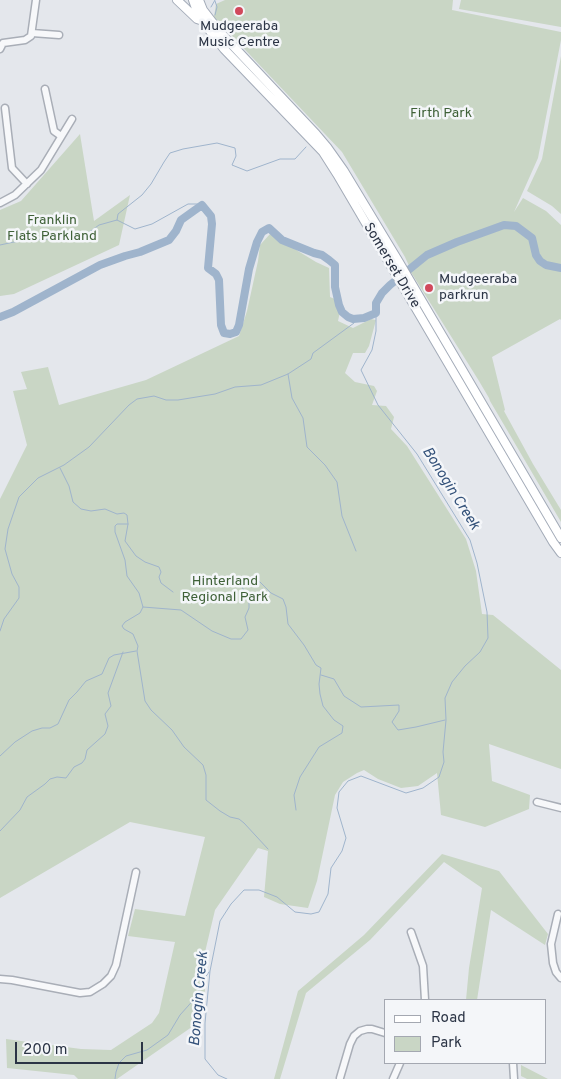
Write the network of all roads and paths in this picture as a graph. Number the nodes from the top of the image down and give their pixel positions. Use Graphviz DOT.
graph roads {
  1 [pos="36,0"];
  2 [pos="177,0"];
  3 [pos="193,0"];
  4 [pos="199,0"];
  5 [pos="207,0"];
  6 [pos="203,10"];
  7 [pos="202,21"];
  8 [pos="32,33"];
  9 [pos="59,35"];
  10 [pos="0,48"];
  11 [pos="45,89"];
  12 [pos="5,108"];
  13 [pos="72,119"];
  14 [pos="61,136"];
  15 [pos="27,184"];
  16 [pos="0,203"];
  17 [pos="484,408"];
  18 [pos="477,412"];
  19 [pos="561,538"];
  20 [pos="561,553"];
  21 [pos="536,802"];
  22 [pos="561,808"];
  23 [pos="136,872"];
  24 [pos="558,914"];
  25 [pos="411,932"];
  26 [pos="561,978"];
  27 [pos="0,979"];
  28 [pos="425,999"];
  29 [pos="384,1033"];
  30 [pos="400,1064"];
  31 [pos="513,1064"];
  32 [pos="340,1078"];
  33 [pos="393,1079"];
  34 [pos="514,1079"];
  1 -- 8 [label="street"];
  2 -- 7 [label="main road"];
  3 -- 7 [label="main road, Somerset Drive"];
  4 -- 6 [label="main road, Somerset Drive"];
  5 -- 6 [label="main road"];
  6 -- 17 [label="main road, Somerset Drive"];
  7 -- 18 [label="main road, Somerset Drive"];
  8 -- 9 [label="street"];
  8 -- 10 [label="street"];
  11 -- 14 [label="street"];
  12 -- 15 [label="street"];
  13 -- 14 [label="street"];
  14 -- 15 [label="street"];
  15 -- 16 [label="street"];
  17 -- 18 [label="main road"];
  17 -- 19 [label="main road, Somerset Drive"];
  18 -- 20 [label="main road, Somerset Drive"];
  21 -- 22 [label="street"];
  23 -- 27 [label="street"];
  24 -- 26 [label="street"];
  25 -- 28 [label="street"];
  29 -- 32 [label="street"];
  30 -- 33 [label="street"];
  31 -- 34 [label="street"];
}
